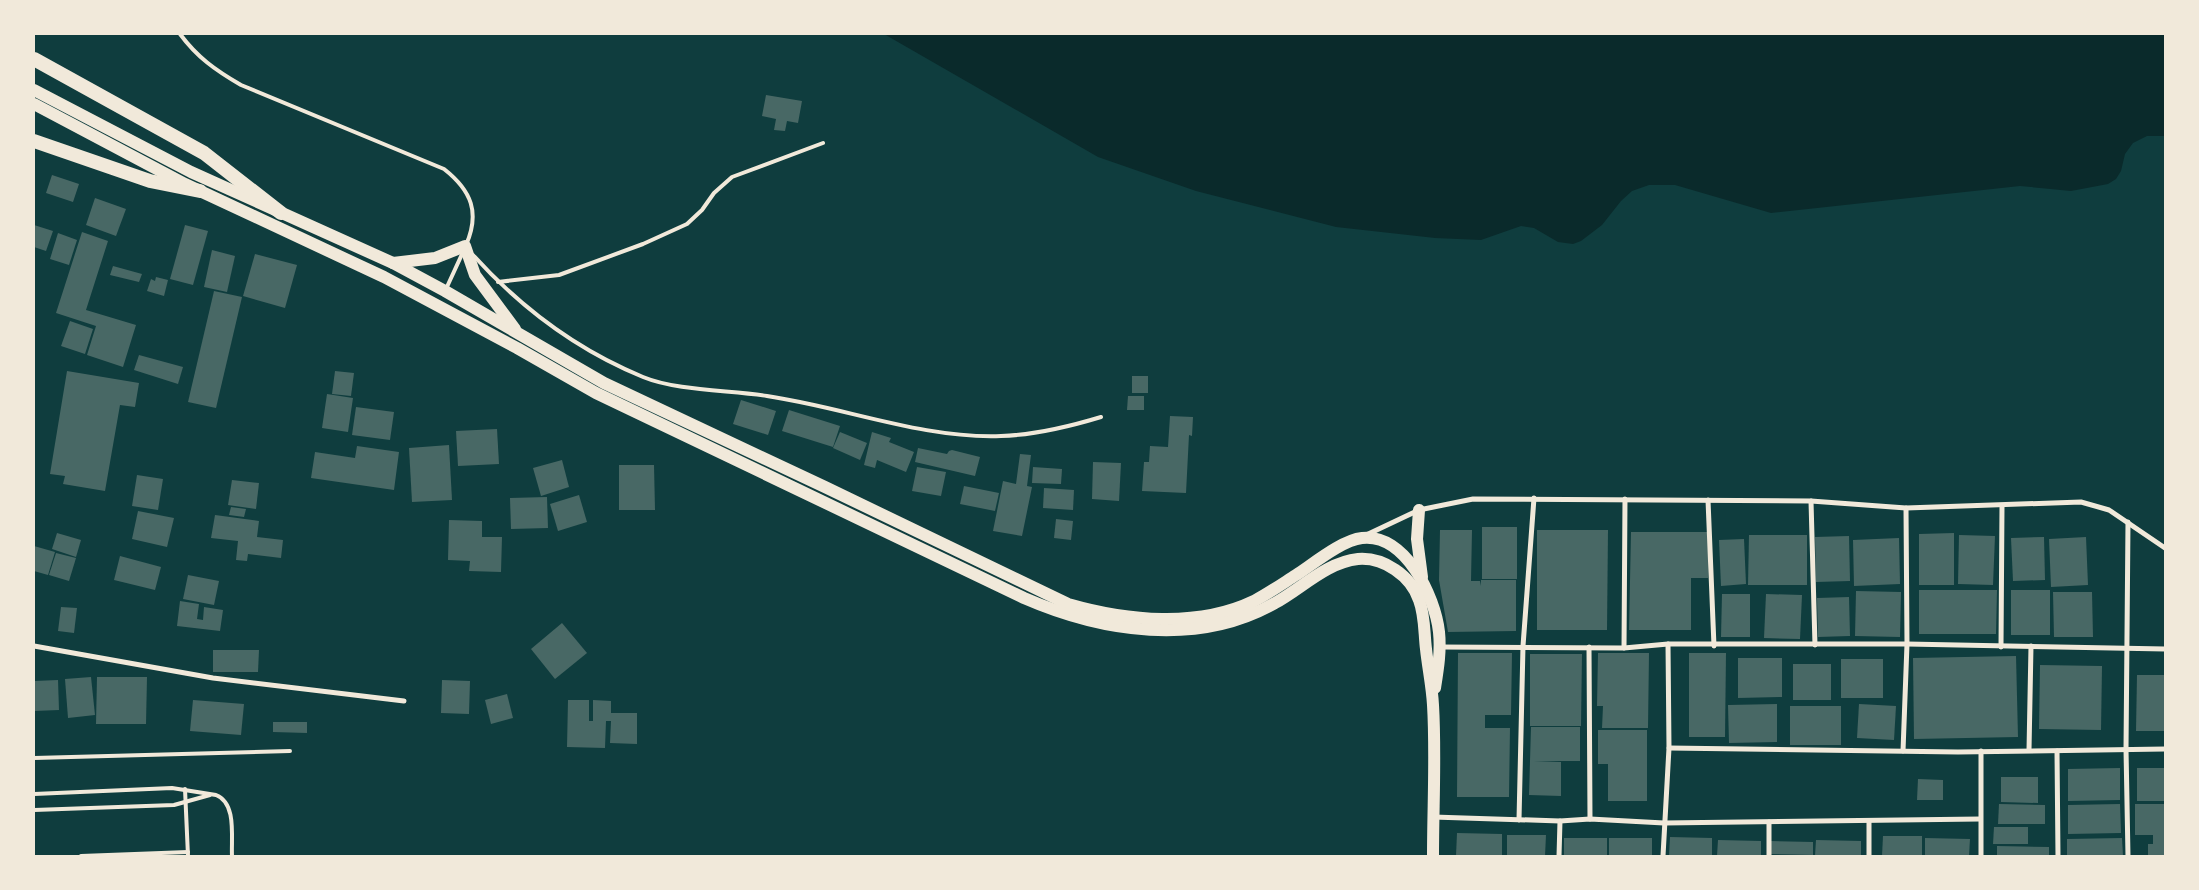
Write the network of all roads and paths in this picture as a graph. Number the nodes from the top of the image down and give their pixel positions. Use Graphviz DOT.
graph roads {
  1 [pos="180,34"];
  2 [pos="34,60"];
  3 [pos="34,90"];
  4 [pos="34,104"];
  5 [pos="34,140"];
  6 [pos="823,143"];
  7 [pos="200,191"];
  8 [pos="281,213"];
  9 [pos="465,246"];
  10 [pos="393,264"];
  11 [pos="498,282"];
  12 [pos="445,291"];
  13 [pos="518,333"];
  14 [pos="1101,417"];
  15 [pos="1534,498"];
  16 [pos="1626,499"];
  17 [pos="1708,500"];
  18 [pos="1812,501"];
  19 [pos="2002,506"];
  20 [pos="1906,508"];
  21 [pos="1419,510"];
  22 [pos="2128,522"];
  23 [pos="1359,538"];
  24 [pos="1342,546"];
  25 [pos="2165,548"];
  26 [pos="1347,561"];
  27 [pos="1423,582"];
  28 [pos="1668,644"];
  29 [pos="1907,644"];
  30 [pos="1815,645"];
  31 [pos="34,646"];
  32 [pos="1523,646"];
  33 [pos="1714,646"];
  34 [pos="2031,646"];
  35 [pos="1440,647"];
  36 [pos="1589,647"];
  37 [pos="2001,647"];
  38 [pos="1624,648"];
  39 [pos="2127,648"];
  40 [pos="2165,649"];
  41 [pos="404,701"];
  42 [pos="1433,706"];
  43 [pos="1669,748"];
  44 [pos="2126,749"];
  45 [pos="2165,749"];
  46 [pos="2029,750"];
  47 [pos="290,751"];
  48 [pos="1903,751"];
  49 [pos="1981,751"];
  50 [pos="2057,751"];
  51 [pos="34,758"];
  52 [pos="185,789"];
  53 [pos="34,794"];
  54 [pos="210,795"];
  55 [pos="186,803"];
  56 [pos="34,810"];
  57 [pos="1433,817"];
  58 [pos="1590,819"];
  59 [pos="1980,819"];
  60 [pos="1519,820"];
  61 [pos="1560,821"];
  62 [pos="1869,821"];
  63 [pos="1769,822"];
  64 [pos="1664,823"];
  65 [pos="188,854"];
  66 [pos="81,856"];
  67 [pos="232,856"];
  68 [pos="1433,856"];
  69 [pos="1559,856"];
  70 [pos="1663,856"];
  71 [pos="1770,856"];
  72 [pos="1870,856"];
  73 [pos="1981,856"];
  74 [pos="2058,856"];
  75 [pos="2128,856"];
  1 -- 9 [label="lane"];
  2 -- 8 [label="highway"];
  3 -- 8 [label="main road"];
  4 -- 7 [label="main road"];
  5 -- 7 [label="highway"];
  6 -- 11 [label="lane"];
  7 -- 26 [label="main road"];
  8 -- 10 [label="main road"];
  9 -- 10 [label="main road"];
  9 -- 11 [label="lane"];
  9 -- 12 [label="lane"];
  9 -- 13 [label="main road"];
  10 -- 12 [label="main road"];
  11 -- 14 [label="lane"];
  12 -- 13 [label="main road"];
  13 -- 24 [label="main road"];
  15 -- 16 [label="street"];
  15 -- 21 [label="street"];
  15 -- 32 [label="street"];
  16 -- 17 [label="street"];
  16 -- 38 [label="street"];
  17 -- 18 [label="street"];
  17 -- 33 [label="street"];
  18 -- 20 [label="street"];
  18 -- 30 [label="street"];
  19 -- 20 [label="street"];
  19 -- 22 [label="street"];
  19 -- 37 [label="street"];
  20 -- 29 [label="street"];
  21 -- 23 [label="street"];
  21 -- 27 [label="main road"];
  22 -- 25 [label="street"];
  22 -- 39 [label="street"];
  23 -- 24 [label="main road"];
  23 -- 27 [label="main road"];
  24 -- 26 [label="main road"];
  26 -- 42 [label="main road"];
  27 -- 35 [label="main road"];
  28 -- 33 [label="street"];
  28 -- 38 [label="street"];
  28 -- 43 [label="street"];
  29 -- 30 [label="street"];
  29 -- 37 [label="street"];
  29 -- 48 [label="street"];
  30 -- 33 [label="street"];
  31 -- 41 [label="street"];
  32 -- 35 [label="street"];
  32 -- 36 [label="street"];
  32 -- 60 [label="street"];
  34 -- 37 [label="street"];
  34 -- 39 [label="street"];
  34 -- 46 [label="street"];
  35 -- 42 [label="main road"];
  36 -- 38 [label="street"];
  36 -- 58 [label="street"];
  39 -- 40 [label="street"];
  39 -- 44 [label="street"];
  42 -- 57 [label="main road"];
  43 -- 48 [label="street"];
  43 -- 64 [label="street"];
  44 -- 45 [label="street"];
  44 -- 50 [label="street"];
  44 -- 75 [label="street"];
  46 -- 49 [label="street"];
  46 -- 50 [label="street"];
  47 -- 51 [label="lane"];
  48 -- 49 [label="street"];
  49 -- 59 [label="street"];
  50 -- 74 [label="street"];
  52 -- 53 [label="lane"];
  52 -- 54 [label="lane"];
  52 -- 55 [label="lane"];
  54 -- 55 [label="lane"];
  54 -- 67 [label="lane"];
  55 -- 56 [label="lane"];
  55 -- 65 [label="lane"];
  57 -- 60 [label="street"];
  57 -- 68 [label="main road"];
  58 -- 61 [label="street"];
  58 -- 64 [label="street"];
  59 -- 62 [label="street"];
  59 -- 73 [label="street"];
  60 -- 61 [label="street"];
  61 -- 69 [label="street"];
  62 -- 63 [label="street"];
  62 -- 72 [label="street"];
  63 -- 64 [label="street"];
  63 -- 71 [label="street"];
  64 -- 70 [label="street"];
  65 -- 66 [label="lane"];
}
